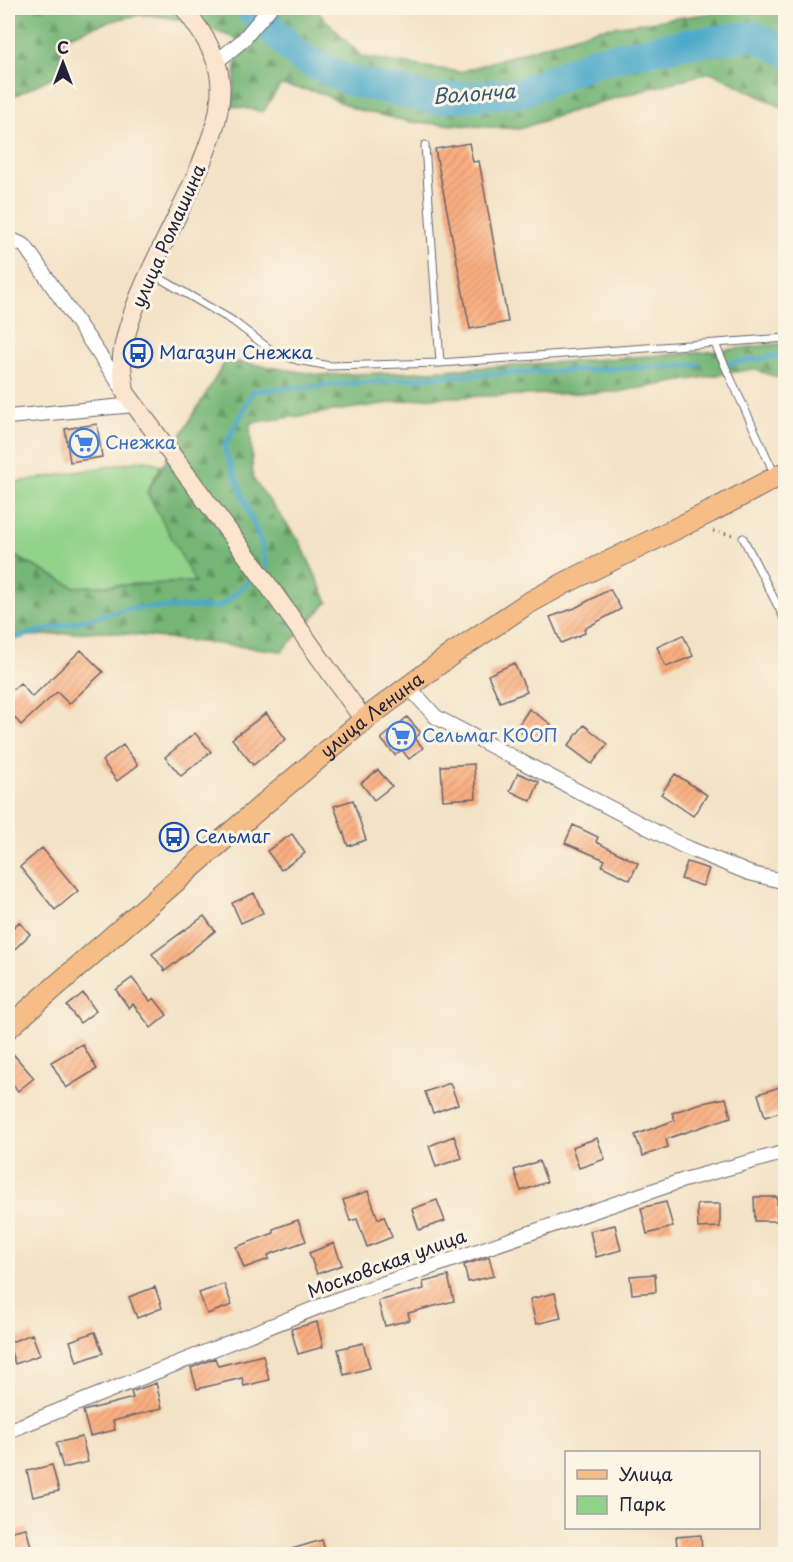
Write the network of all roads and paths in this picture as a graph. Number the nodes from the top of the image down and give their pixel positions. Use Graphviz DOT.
graph roads {
  1 [pos="184,8"];
  2 [pos="263,16"];
  3 [pos="216,62"];
  4 [pos="425,146"];
  5 [pos="8,238"];
  6 [pos="151,273"];
  7 [pos="786,338"];
  8 [pos="715,344"];
  9 [pos="440,363"];
  10 [pos="130,399"];
  11 [pos="8,417"];
  12 [pos="781,474"];
  13 [pos="709,530"];
  14 [pos="743,538"];
  15 [pos="786,622"];
  16 [pos="408,686"];
  17 [pos="364,720"];
  18 [pos="786,882"];
  19 [pos="8,1028"];
  20 [pos="786,1152"];
  21 [pos="8,1431"];
  1 -- 3 [label="street, улица Ромашина"];
  2 -- 3 [label="street"];
  3 -- 6 [label="street, улица Ромашина"];
  4 -- 9 [label="lane"];
  5 -- 10 [label="street"];
  6 -- 9 [label="lane"];
  6 -- 10 [label="street, улица Ромашина"];
  7 -- 8 [label="lane"];
  8 -- 9 [label="lane"];
  8 -- 12 [label="lane"];
  10 -- 11 [label="street"];
  10 -- 17 [label="street"];
  12 -- 16 [label="main road, улица Ленина"];
  13 -- 14 [label="path"];
  14 -- 15 [label="lane"];
  16 -- 17 [label="main road, улица Ленина"];
  16 -- 18 [label="street"];
  17 -- 19 [label="main road, улица Ленина"];
  20 -- 21 [label="street, Московская улица"];
}
